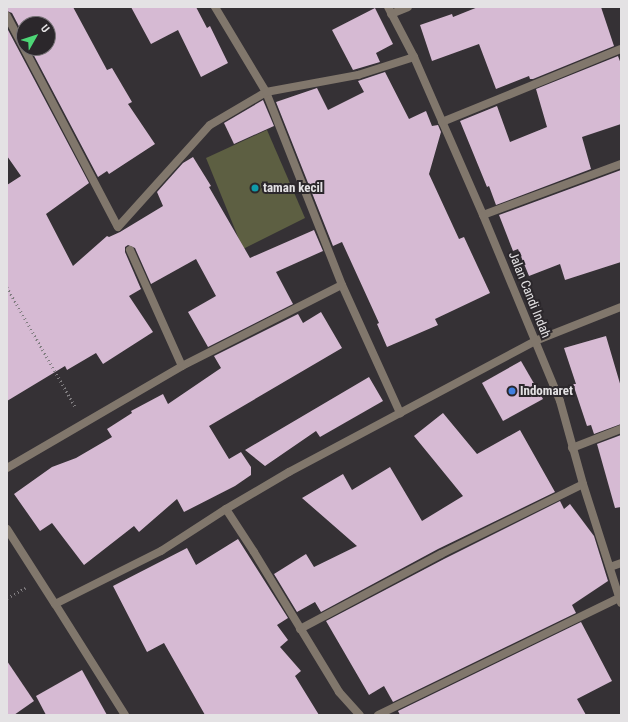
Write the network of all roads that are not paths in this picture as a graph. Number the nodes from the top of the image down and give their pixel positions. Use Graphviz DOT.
graph roads {
  1 [pos="215,7"];
  2 [pos="408,7"];
  3 [pos="389,10"];
  4 [pos="7,16"];
  5 [pos="621,49"];
  6 [pos="414,57"];
  7 [pos="266,92"];
  8 [pos="442,122"];
  9 [pos="621,164"];
  10 [pos="483,215"];
  11 [pos="130,250"];
  12 [pos="342,285"];
  13 [pos="621,307"];
  14 [pos="535,342"];
  15 [pos="182,366"];
  16 [pos="400,414"];
  17 [pos="621,430"];
  18 [pos="572,448"];
  19 [pos="7,468"];
  20 [pos="583,484"];
  21 [pos="226,509"];
  22 [pos="7,529"];
  23 [pos="621,563"];
  24 [pos="610,567"];
  25 [pos="620,601"];
  26 [pos="55,604"];
  27 [pos="300,629"];
  28 [pos="125,715"];
  29 [pos="360,715"];
  30 [pos="378,715"];
  1 -- 7 [label="street"];
  2 -- 3 [label="street"];
  3 -- 6 [label="street, Jalan Candi Indah"];
  4 -- 7 [label="street"];
  5 -- 8 [label="street"];
  6 -- 7 [label="street"];
  6 -- 8 [label="street, Jalan Candi Indah"];
  7 -- 12 [label="street"];
  8 -- 10 [label="street, Jalan Candi Indah"];
  9 -- 10 [label="street"];
  10 -- 14 [label="street, Jalan Candi Indah"];
  11 -- 15 [label="street"];
  12 -- 15 [label="street"];
  12 -- 16 [label="street"];
  13 -- 14 [label="street"];
  14 -- 16 [label="street"];
  14 -- 18 [label="street, Jalan Candi Indah"];
  15 -- 19 [label="street"];
  16 -- 21 [label="street"];
  17 -- 18 [label="street"];
  18 -- 20 [label="street, Jalan Candi Indah"];
  20 -- 24 [label="street, Jalan Candi Indah"];
  20 -- 27 [label="street"];
  21 -- 26 [label="street"];
  21 -- 27 [label="street"];
  22 -- 26 [label="street"];
  23 -- 24 [label="street"];
  24 -- 25 [label="street, Jalan Candi Indah"];
  25 -- 30 [label="street"];
  26 -- 28 [label="street"];
  27 -- 29 [label="street"];
}
